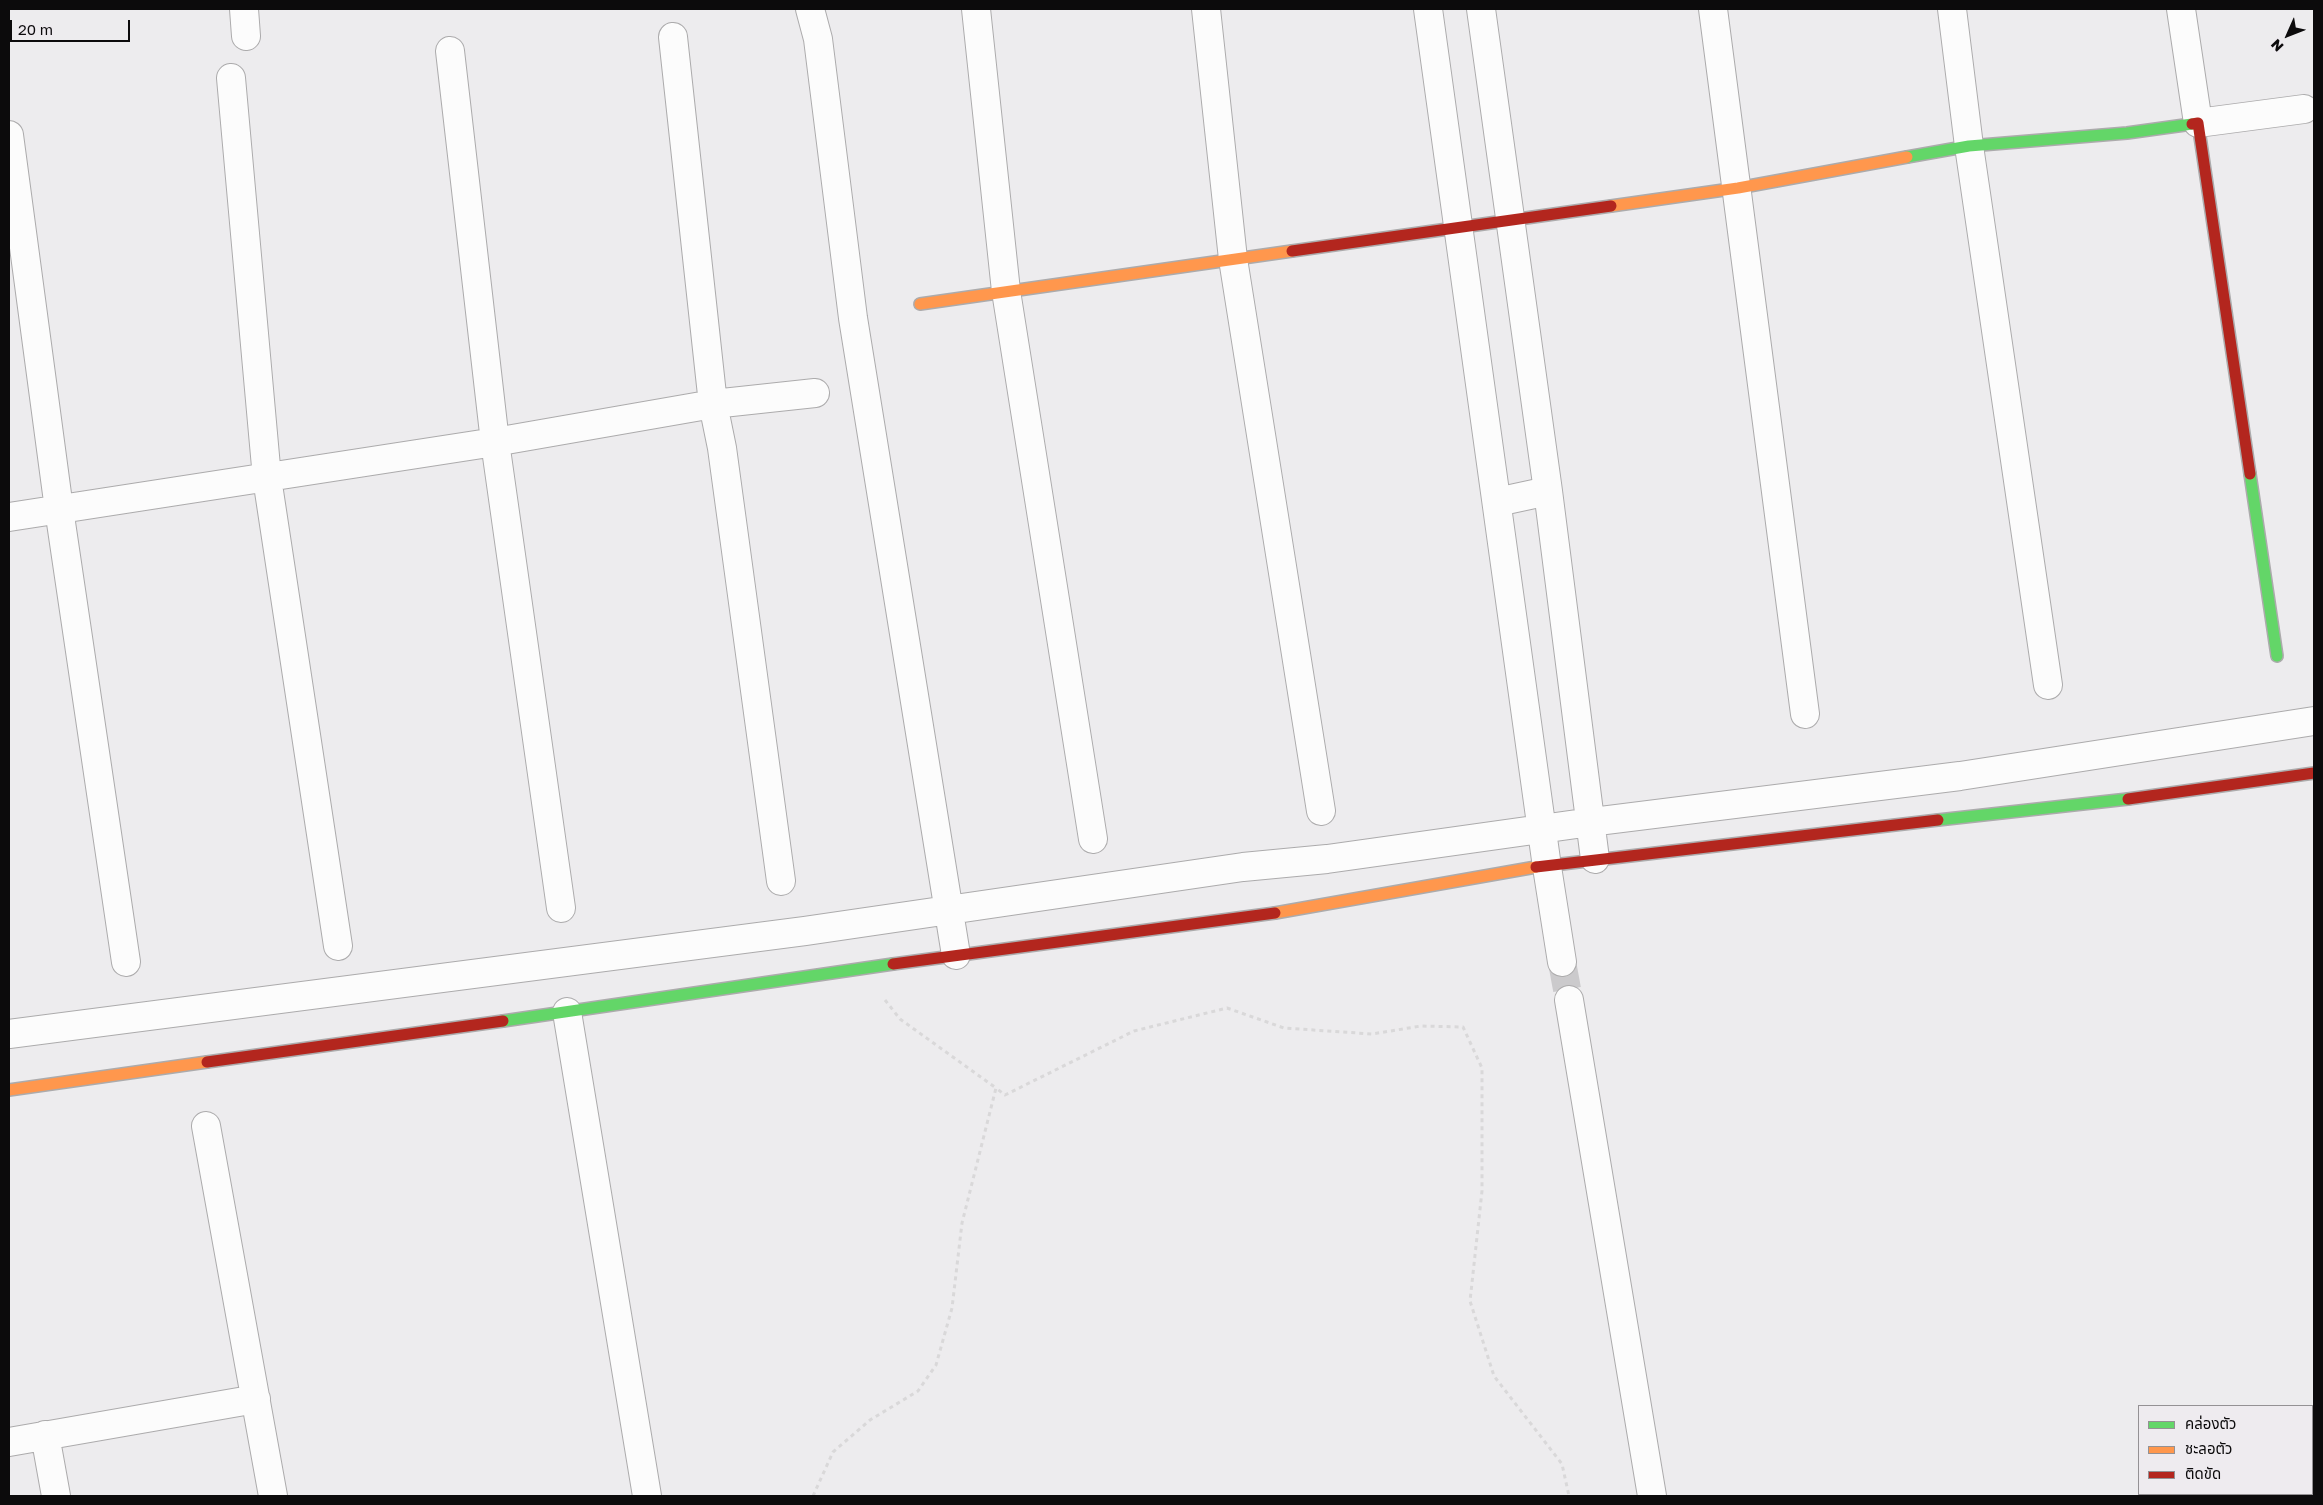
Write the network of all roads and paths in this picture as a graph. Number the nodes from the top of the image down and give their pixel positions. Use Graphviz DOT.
graph roads {
  1 [pos="244,9"];
  2 [pos="810,9"];
  3 [pos="976,9"];
  4 [pos="1206,9"];
  5 [pos="1428,9"];
  6 [pos="1481,9"];
  7 [pos="1713,9"];
  8 [pos="1952,9"];
  9 [pos="2182,9"];
  10 [pos="246,36"];
  11 [pos="673,37"];
  12 [pos="450,51"];
  13 [pos="231,78"];
  14 [pos="2304,109"];
  15 [pos="2198,123"];
  16 [pos="9,135"];
  17 [pos="1969,146"];
  18 [pos="1738,188"];
  19 [pos="1510,220"];
  20 [pos="1460,228"];
  21 [pos="1233,259"];
  22 [pos="1006,290"];
  23 [pos="920,304"];
  24 [pos="815,393"];
  25 [pos="713,404"];
  26 [pos="494,442"];
  27 [pos="267,478"];
  28 [pos="1548,491"];
  29 [pos="1497,502"];
  30 [pos="59,509"];
  31 [pos="9,516"];
  32 [pos="2277,656"];
  33 [pos="2048,685"];
  34 [pos="1805,714"];
  35 [pos="2314,721"];
  36 [pos="2314,772"];
  37 [pos="1322,811"];
  38 [pos="1591,822"];
  39 [pos="1543,829"];
  40 [pos="1094,840"];
  41 [pos="1595,859"];
  42 [pos="1547,866"];
  43 [pos="780,881"];
  44 [pos="561,908"];
  45 [pos="948,910"];
  46 [pos="338,946"];
  47 [pos="956,956"];
  48 [pos="126,962"];
  49 [pos="1562,962"];
  50 [pos="860,968"];
  51 [pos="1569,1000"];
  52 [pos="566,1012"];
  53 [pos="9,1034"];
  54 [pos="996,1088"];
  55 [pos="9,1090"];
  56 [pos="206,1126"];
  57 [pos="256,1399"];
  58 [pos="45,1436"];
  59 [pos="9,1442"];
  60 [pos="56,1496"];
  61 [pos="273,1496"];
  62 [pos="647,1496"];
  63 [pos="814,1496"];
  64 [pos="1569,1496"];
  65 [pos="1652,1496"];
  1 -- 10 [label="street"];
  2 -- 45 [label="street"];
  3 -- 22 [label="street"];
  4 -- 21 [label="street"];
  5 -- 20 [label="street"];
  6 -- 19 [label="street"];
  7 -- 18 [label="street"];
  8 -- 17 [label="street"];
  9 -- 15 [label="street"];
  11 -- 25 [label="street"];
  12 -- 26 [label="street"];
  13 -- 27 [label="street"];
  14 -- 15 [label="street"];
  15 -- 17 [label="street"];
  15 -- 32 [label="street"];
  16 -- 30 [label="street"];
  17 -- 18 [label="street"];
  17 -- 33 [label="street"];
  18 -- 19 [label="street"];
  18 -- 34 [label="street"];
  19 -- 20 [label="street"];
  19 -- 28 [label="street"];
  20 -- 21 [label="street"];
  20 -- 29 [label="street"];
  21 -- 22 [label="street"];
  21 -- 37 [label="street"];
  22 -- 23 [label="street"];
  22 -- 40 [label="street"];
  24 -- 25 [label="street"];
  25 -- 26 [label="street"];
  25 -- 43 [label="street"];
  26 -- 27 [label="street"];
  26 -- 44 [label="street"];
  27 -- 30 [label="street"];
  27 -- 46 [label="street"];
  28 -- 29 [label="street"];
  28 -- 38 [label="street"];
  29 -- 39 [label="street"];
  30 -- 31 [label="street"];
  30 -- 48 [label="street"];
  35 -- 38 [label="street"];
  36 -- 41 [label="street"];
  38 -- 39 [label="street"];
  38 -- 41 [label="street"];
  39 -- 42 [label="street"];
  39 -- 45 [label="street"];
  41 -- 42 [label="street"];
  42 -- 47 [label="street"];
  42 -- 49 [label="street"];
  45 -- 47 [label="street"];
  45 -- 53 [label="street"];
  47 -- 50 [label="street"];
  50 -- 52 [label="street"];
  50 -- 54 [label="path"];
  51 -- 65 [label="street"];
  52 -- 55 [label="street"];
  52 -- 62 [label="street"];
  54 -- 63 [label="path"];
  54 -- 64 [label="path"];
  56 -- 57 [label="street"];
  57 -- 58 [label="street"];
  57 -- 61 [label="street"];
  58 -- 59 [label="street"];
  58 -- 60 [label="street"];
}
